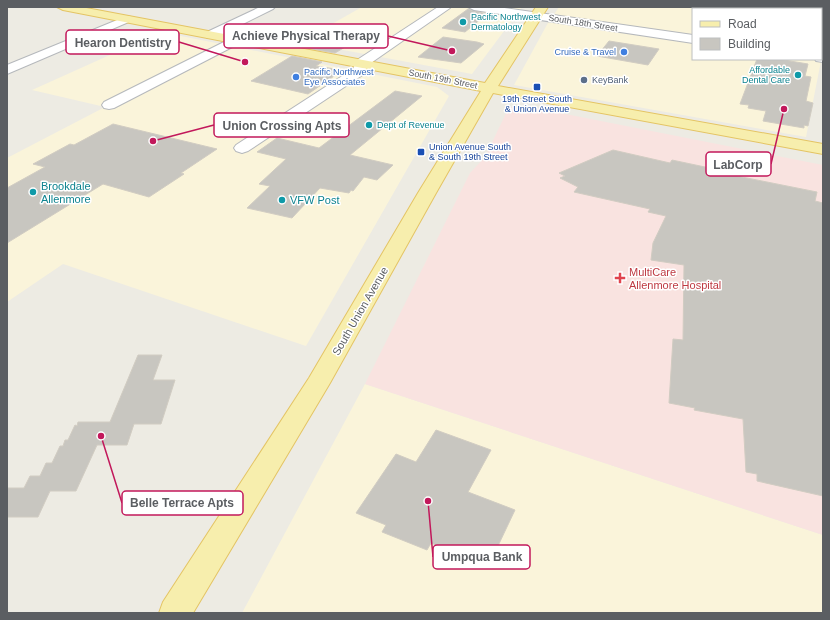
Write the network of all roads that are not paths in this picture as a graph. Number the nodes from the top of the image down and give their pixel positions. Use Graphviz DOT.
graph roads {
  1 [pos="63,7"];
  2 [pos="269,7"];
  3 [pos="474,7"];
  4 [pos="444,8"];
  5 [pos="86,9"];
  6 [pos="539,11"];
  7 [pos="127,19"];
  8 [pos="211,35"];
  9 [pos="692,39"];
  10 [pos="236,40"];
  11 [pos="362,63"];
  12 [pos="7,70"];
  13 [pos="488,88"];
  14 [pos="109,105"];
  15 [pos="242,148"];
  16 [pos="823,149"];
  17 [pos="175,613"];
  1 -- 5 [label="main road, South 19th Street"];
  2 -- 8 [label="street"];
  3 -- 6 [label="street, South 18th Street"];
  4 -- 11 [label="street"];
  5 -- 7 [label="main road, South 19th Street"];
  6 -- 9 [label="street, South 18th Street"];
  6 -- 13 [label="main road, South Union Avenue"];
  7 -- 8 [label="main road, South 19th Street"];
  7 -- 12 [label="street"];
  8 -- 10 [label="main road, South 19th Street"];
  10 -- 11 [label="main road, South 19th Street"];
  10 -- 14 [label="street"];
  11 -- 13 [label="main road, South 19th Street"];
  11 -- 15 [label="street"];
  13 -- 16 [label="main road, South 19th Street"];
  13 -- 17 [label="main road, South Union Avenue"];
}
